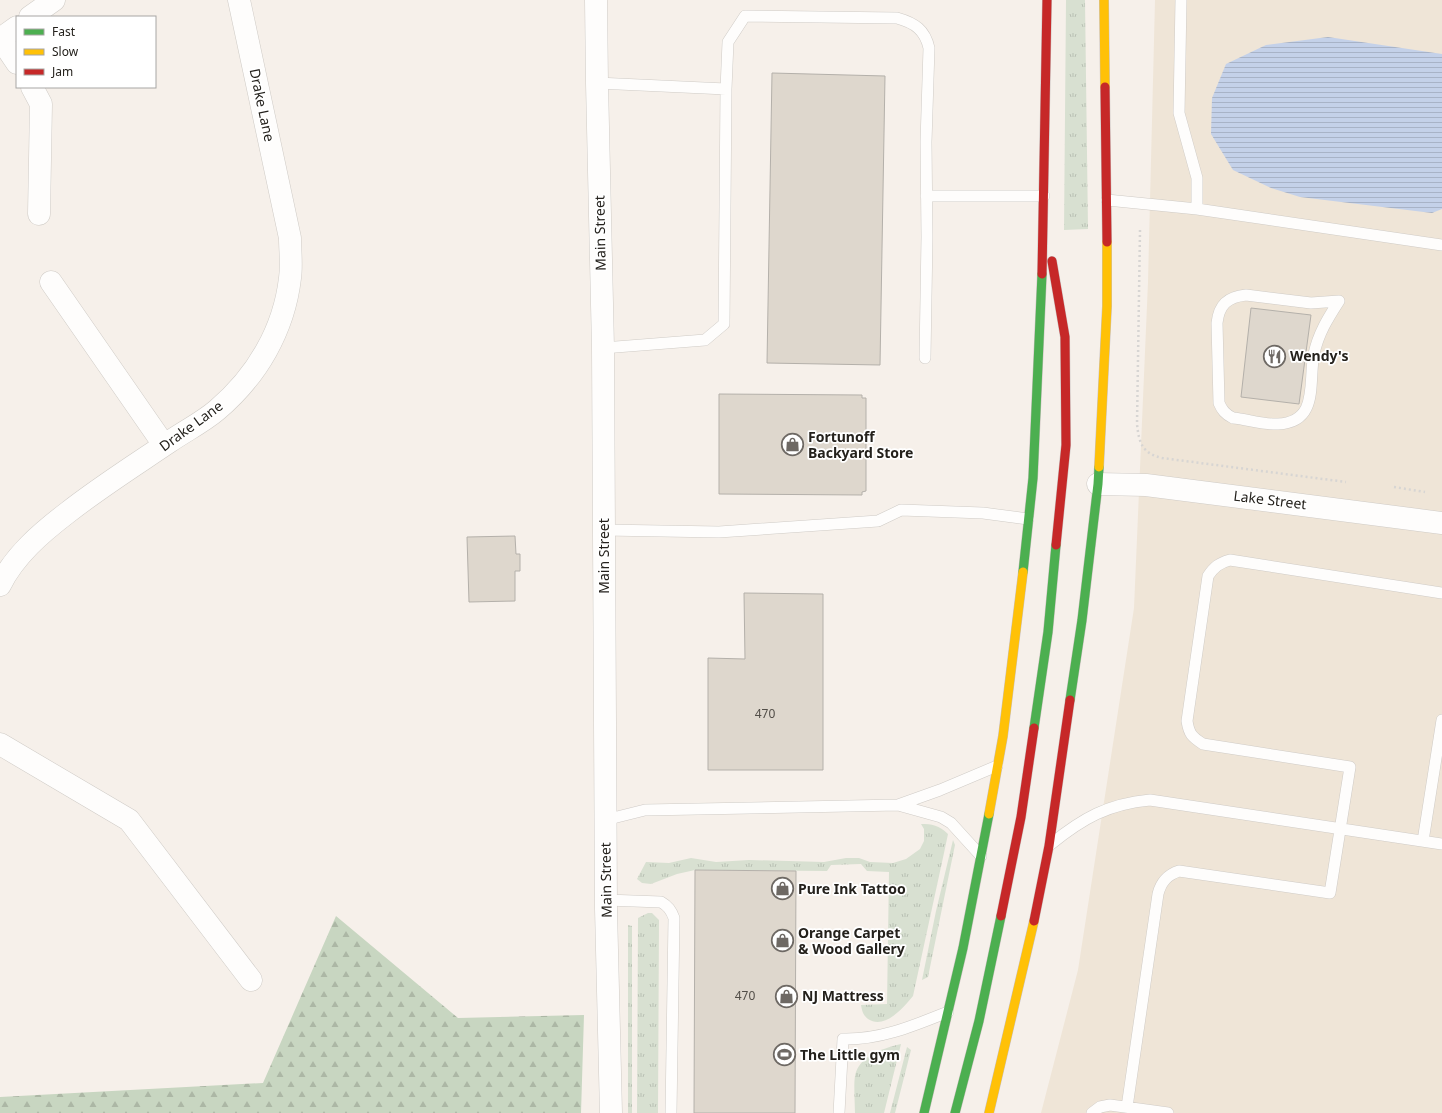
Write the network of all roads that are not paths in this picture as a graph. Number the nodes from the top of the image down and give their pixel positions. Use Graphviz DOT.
graph roads {
  1 [pos="239,0"];
  2 [pos="596,0"];
  3 [pos="1047,0"];
  4 [pos="1104,0"];
  5 [pos="1181,0"];
  6 [pos="52,1"];
  7 [pos="31,16"];
  8 [pos="16,27"];
  9 [pos="0,38"];
  10 [pos="16,62"];
  11 [pos="596,83"];
  12 [pos="33,88"];
  13 [pos="726,89"];
  14 [pos="926,196"];
  15 [pos="1044,196"];
  16 [pos="1107,200"];
  17 [pos="1197,209"];
  18 [pos="1044,212"];
  19 [pos="39,214"];
  20 [pos="1442,245"];
  21 [pos="51,282"];
  22 [pos="1339,301"];
  23 [pos="603,348"];
  24 [pos="925,358"];
  25 [pos="164,445"];
  26 [pos="1098,484"];
  27 [pos="1028,519"];
  28 [pos="1442,523"];
  29 [pos="604,530"];
  30 [pos="0,585"];
  31 [pos="1442,593"];
  32 [pos="1442,720"];
  33 [pos="0,744"];
  34 [pos="997,766"];
  35 [pos="898,805"];
  36 [pos="605,820"];
  37 [pos="1340,828"];
  38 [pos="1423,841"];
  39 [pos="1442,844"];
  40 [pos="1049,846"];
  41 [pos="981,856"];
  42 [pos="606,900"];
  43 [pos="251,980"];
  44 [pos="948,1012"];
  45 [pos="1127,1107"];
  46 [pos="611,1113"];
  47 [pos="672,1113"];
  48 [pos="839,1113"];
  49 [pos="924,1113"];
  50 [pos="955,1113"];
  51 [pos="989,1113"];
  52 [pos="1092,1113"];
  53 [pos="1168,1113"];
  1 -- 25 [label="street, Drake Lane"];
  2 -- 11 [label="street, Main Street"];
  3 -- 15 [label="highway"];
  4 -- 16 [label="highway"];
  5 -- 17 [label="lane"];
  6 -- 7 [label="street"];
  8 -- 9 [label="street"];
  9 -- 10 [label="street"];
  11 -- 13 [label="lane"];
  11 -- 23 [label="street, Main Street"];
  12 -- 19 [label="street"];
  13 -- 14 [label="lane"];
  13 -- 23 [label="lane"];
  14 -- 15 [label="lane"];
  14 -- 24 [label="lane"];
  15 -- 18 [label="highway"];
  16 -- 17 [label="lane"];
  16 -- 26 [label="highway"];
  17 -- 20 [label="lane"];
  18 -- 27 [label="highway"];
  18 -- 50 [label="highway"];
  21 -- 25 [label="street"];
  22 -- 22 [label="lane"];
  23 -- 29 [label="street, Main Street"];
  25 -- 30 [label="street, Drake Lane"];
  26 -- 28 [label="street, Lake Street"];
  26 -- 40 [label="highway"];
  27 -- 29 [label="lane"];
  27 -- 34 [label="highway"];
  29 -- 36 [label="street, Main Street"];
  31 -- 37 [label="lane"];
  32 -- 38 [label="lane"];
  33 -- 43 [label="street"];
  34 -- 35 [label="lane"];
  34 -- 41 [label="highway"];
  35 -- 36 [label="lane"];
  35 -- 41 [label="lane"];
  36 -- 42 [label="street, Main Street"];
  37 -- 38 [label="lane"];
  37 -- 40 [label="lane"];
  37 -- 45 [label="lane"];
  38 -- 39 [label="lane"];
  40 -- 51 [label="highway"];
  41 -- 44 [label="highway"];
  42 -- 46 [label="street, Main Street"];
  42 -- 47 [label="lane"];
  44 -- 48 [label="lane"];
  44 -- 49 [label="highway"];
  45 -- 52 [label="lane"];
  45 -- 53 [label="lane"];
}
